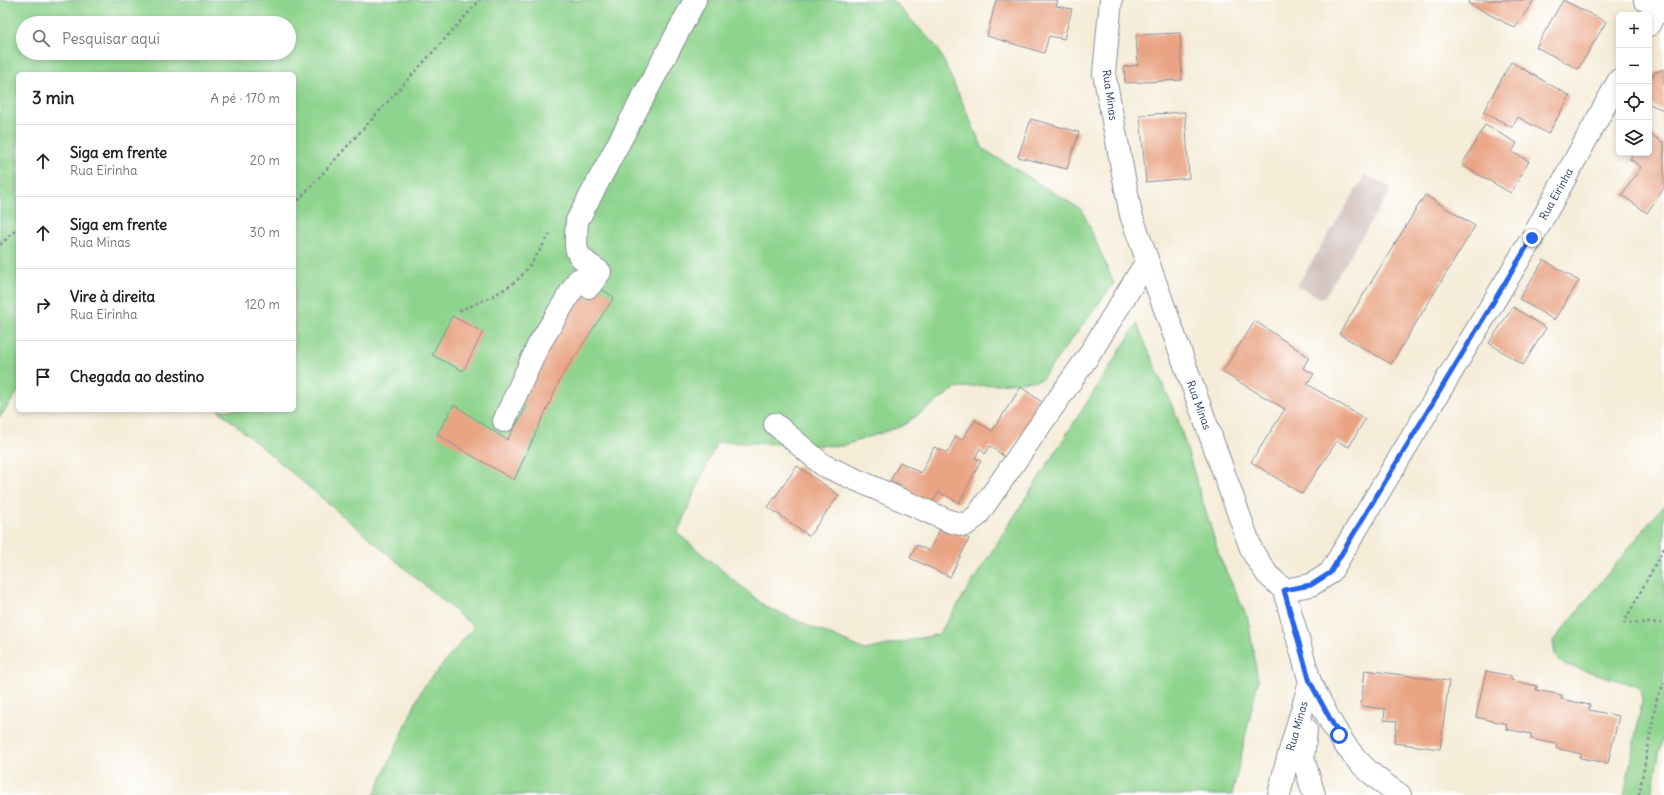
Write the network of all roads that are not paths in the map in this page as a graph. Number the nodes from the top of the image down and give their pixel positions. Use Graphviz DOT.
graph roads {
  1 [pos="695,0"];
  2 [pos="1111,0"];
  3 [pos="1617,84"];
  4 [pos="1147,261"];
  5 [pos="504,421"];
  6 [pos="775,424"];
  7 [pos="1284,590"];
  8 [pos="1310,682"];
  9 [pos="1279,795"];
  10 [pos="1314,795"];
  11 [pos="1400,795"];
  1 -- 5 [label="street"];
  2 -- 4 [label="street, Rua Minas"];
  3 -- 7 [label="street, Rua Eirinha"];
  4 -- 6 [label="street"];
  4 -- 7 [label="street, Rua Minas"];
  7 -- 8 [label="street"];
  8 -- 9 [label="street, Rua Minas"];
  8 -- 10 [label="street"];
  8 -- 11 [label="street"];
}
